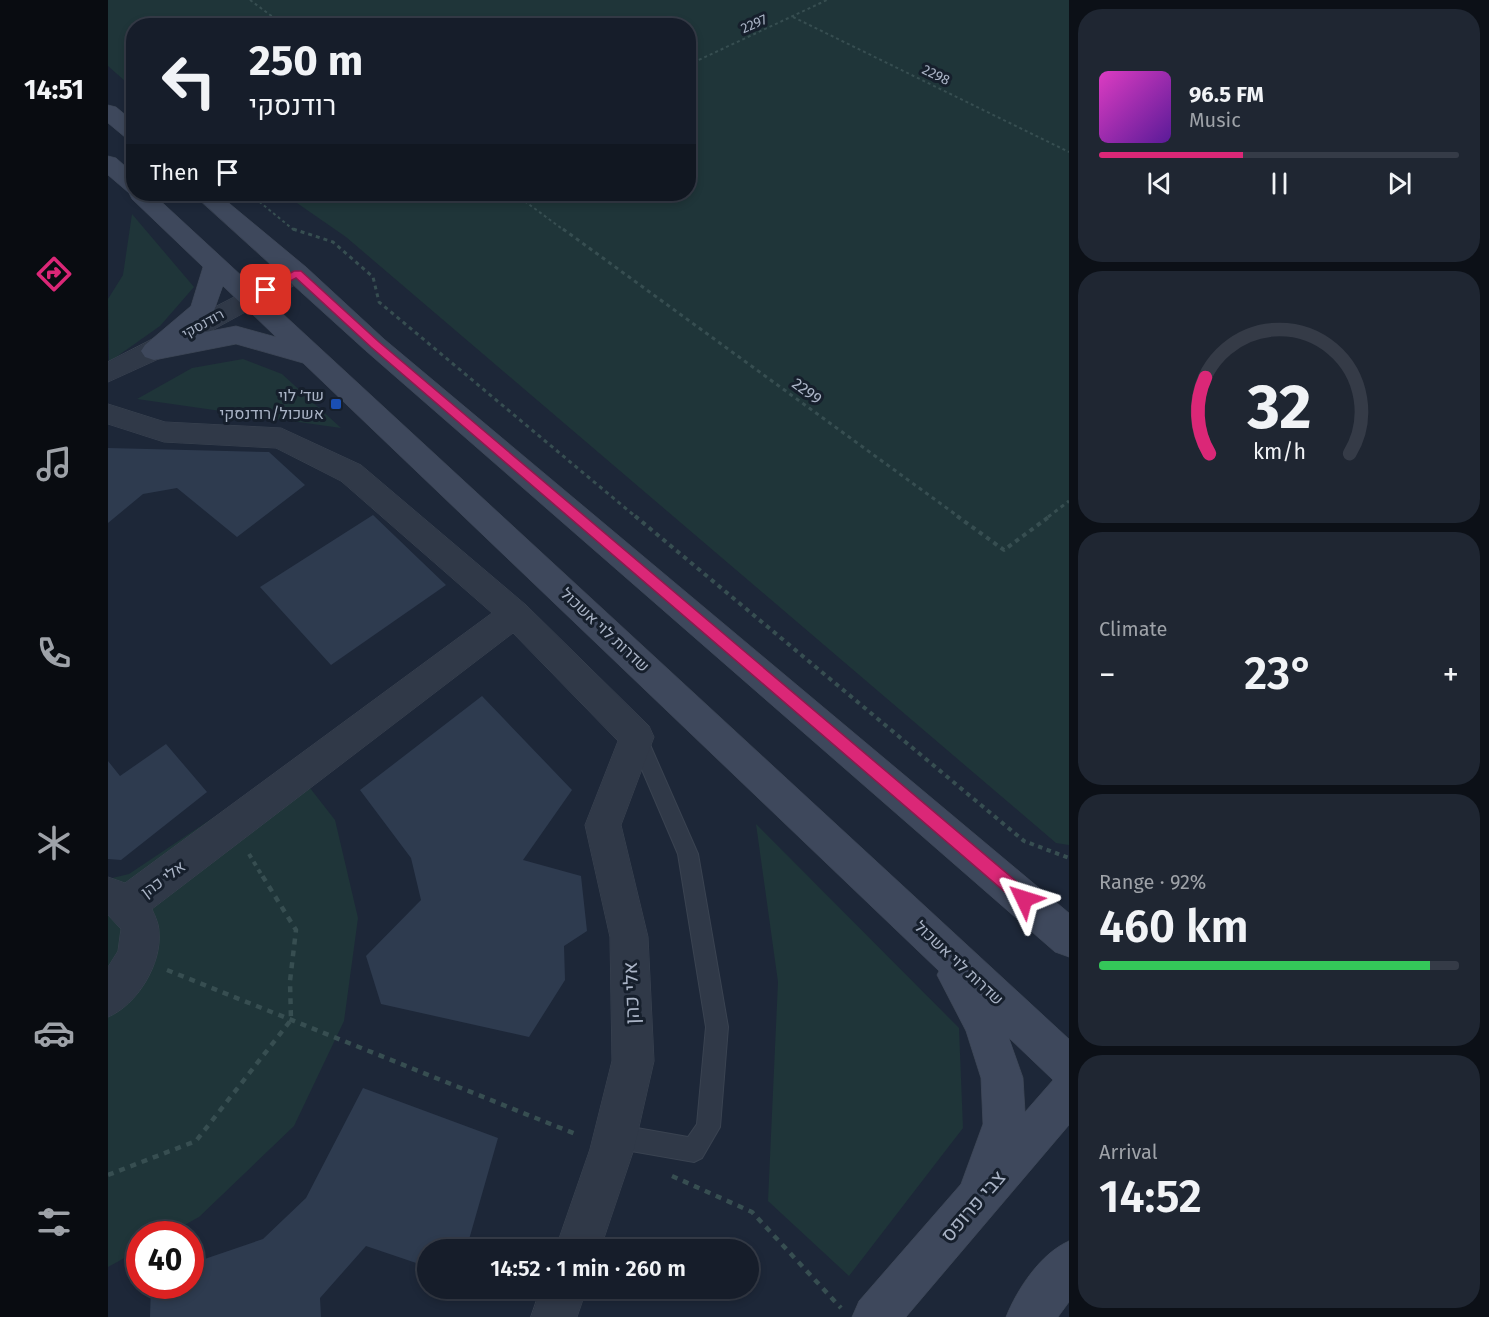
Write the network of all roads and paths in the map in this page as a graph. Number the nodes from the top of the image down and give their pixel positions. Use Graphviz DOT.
graph roads {
  1 [pos="250,0"];
  2 [pos="827,0"];
  3 [pos="793,17"];
  4 [pos="274,18"];
  5 [pos="696,61"];
  6 [pos="108,112"];
  7 [pos="126,127"];
  8 [pos="1069,152"];
  9 [pos="108,163"];
  10 [pos="126,180"];
  11 [pos="147,201"];
  12 [pos="212,201"];
  13 [pos="259,201"];
  14 [pos="525,201"];
  15 [pos="216,265"];
  16 [pos="297,273"];
  17 [pos="250,298"];
  18 [pos="154,351"];
  19 [pos="314,356"];
  20 [pos="108,373"];
  21 [pos="108,414"];
  22 [pos="1069,501"];
  23 [pos="515,614"];
  24 [pos="637,737"];
  25 [pos="232,828"];
  26 [pos="1069,858"];
  27 [pos="1010,886"];
  28 [pos="118,900"];
  29 [pos="1069,905"];
  30 [pos="1069,938"];
  31 [pos="937,943"];
  32 [pos="138,958"];
  33 [pos="108,997"];
  34 [pos="291,1020"];
  35 [pos="1069,1067"];
  36 [pos="1069,1093"];
  37 [pos="613,1143"];
  38 [pos="666,1173"];
  39 [pos="108,1175"];
  40 [pos="971,1208"];
  41 [pos="581,1239"];
  42 [pos="1069,1264"];
  43 [pos="560,1299"];
  44 [pos="1069,1300"];
  45 [pos="554,1317"];
  46 [pos="849,1317"];
  47 [pos="875,1317"];
  48 [pos="1029,1317"];
  49 [pos="1045,1317"];
  1 -- 4 [label="path"];
  2 -- 3 [label="path, 2297"];
  3 -- 5 [label="path, 2297"];
  3 -- 8 [label="path, 2298"];
  6 -- 7 [label="street"];
  9 -- 10 [label="street"];
  11 -- 15 [label="street, שדרות לוי אשכול"];
  12 -- 16 [label="street"];
  13 -- 26 [label="path"];
  14 -- 22 [label="path, 2299"];
  15 -- 17 [label="street, שדרות לוי אשכול"];
  15 -- 18 [label="street"];
  16 -- 17 [label="street, רודנסקי"];
  16 -- 27 [label="street"];
  17 -- 18 [label="street, רודנסקי"];
  17 -- 19 [label="street, שדרות לוי אשכול"];
  18 -- 19 [label="street"];
  18 -- 20 [label="street, רודנסקי"];
  19 -- 31 [label="street, שדרות לוי אשכול"];
  21 -- 23 [label="street"];
  23 -- 24 [label="street"];
  23 -- 25 [label="street, אלי כהן"];
  24 -- 37 [label="street, אלי כהן"];
  24 -- 37 [label="lane"];
  25 -- 28 [label="street, אלי כהן"];
  25 -- 34 [label="path"];
  27 -- 29 [label="street"];
  27 -- 30 [label="street"];
  28 -- 32 [label="street"];
  31 -- 35 [label="street, שדרות לוי אשכול"];
  31 -- 40 [label="street"];
  32 -- 33 [label="street"];
  32 -- 34 [label="path"];
  34 -- 37 [label="path"];
  34 -- 39 [label="path"];
  36 -- 40 [label="street, צבי פרופס"];
  37 -- 41 [label="street, אלי כהן"];
  38 -- 46 [label="path"];
  40 -- 47 [label="street, צבי פרופס"];
  42 -- 48 [label="street"];
  43 -- 45 [label="street"];
  44 -- 49 [label="street"];
}
